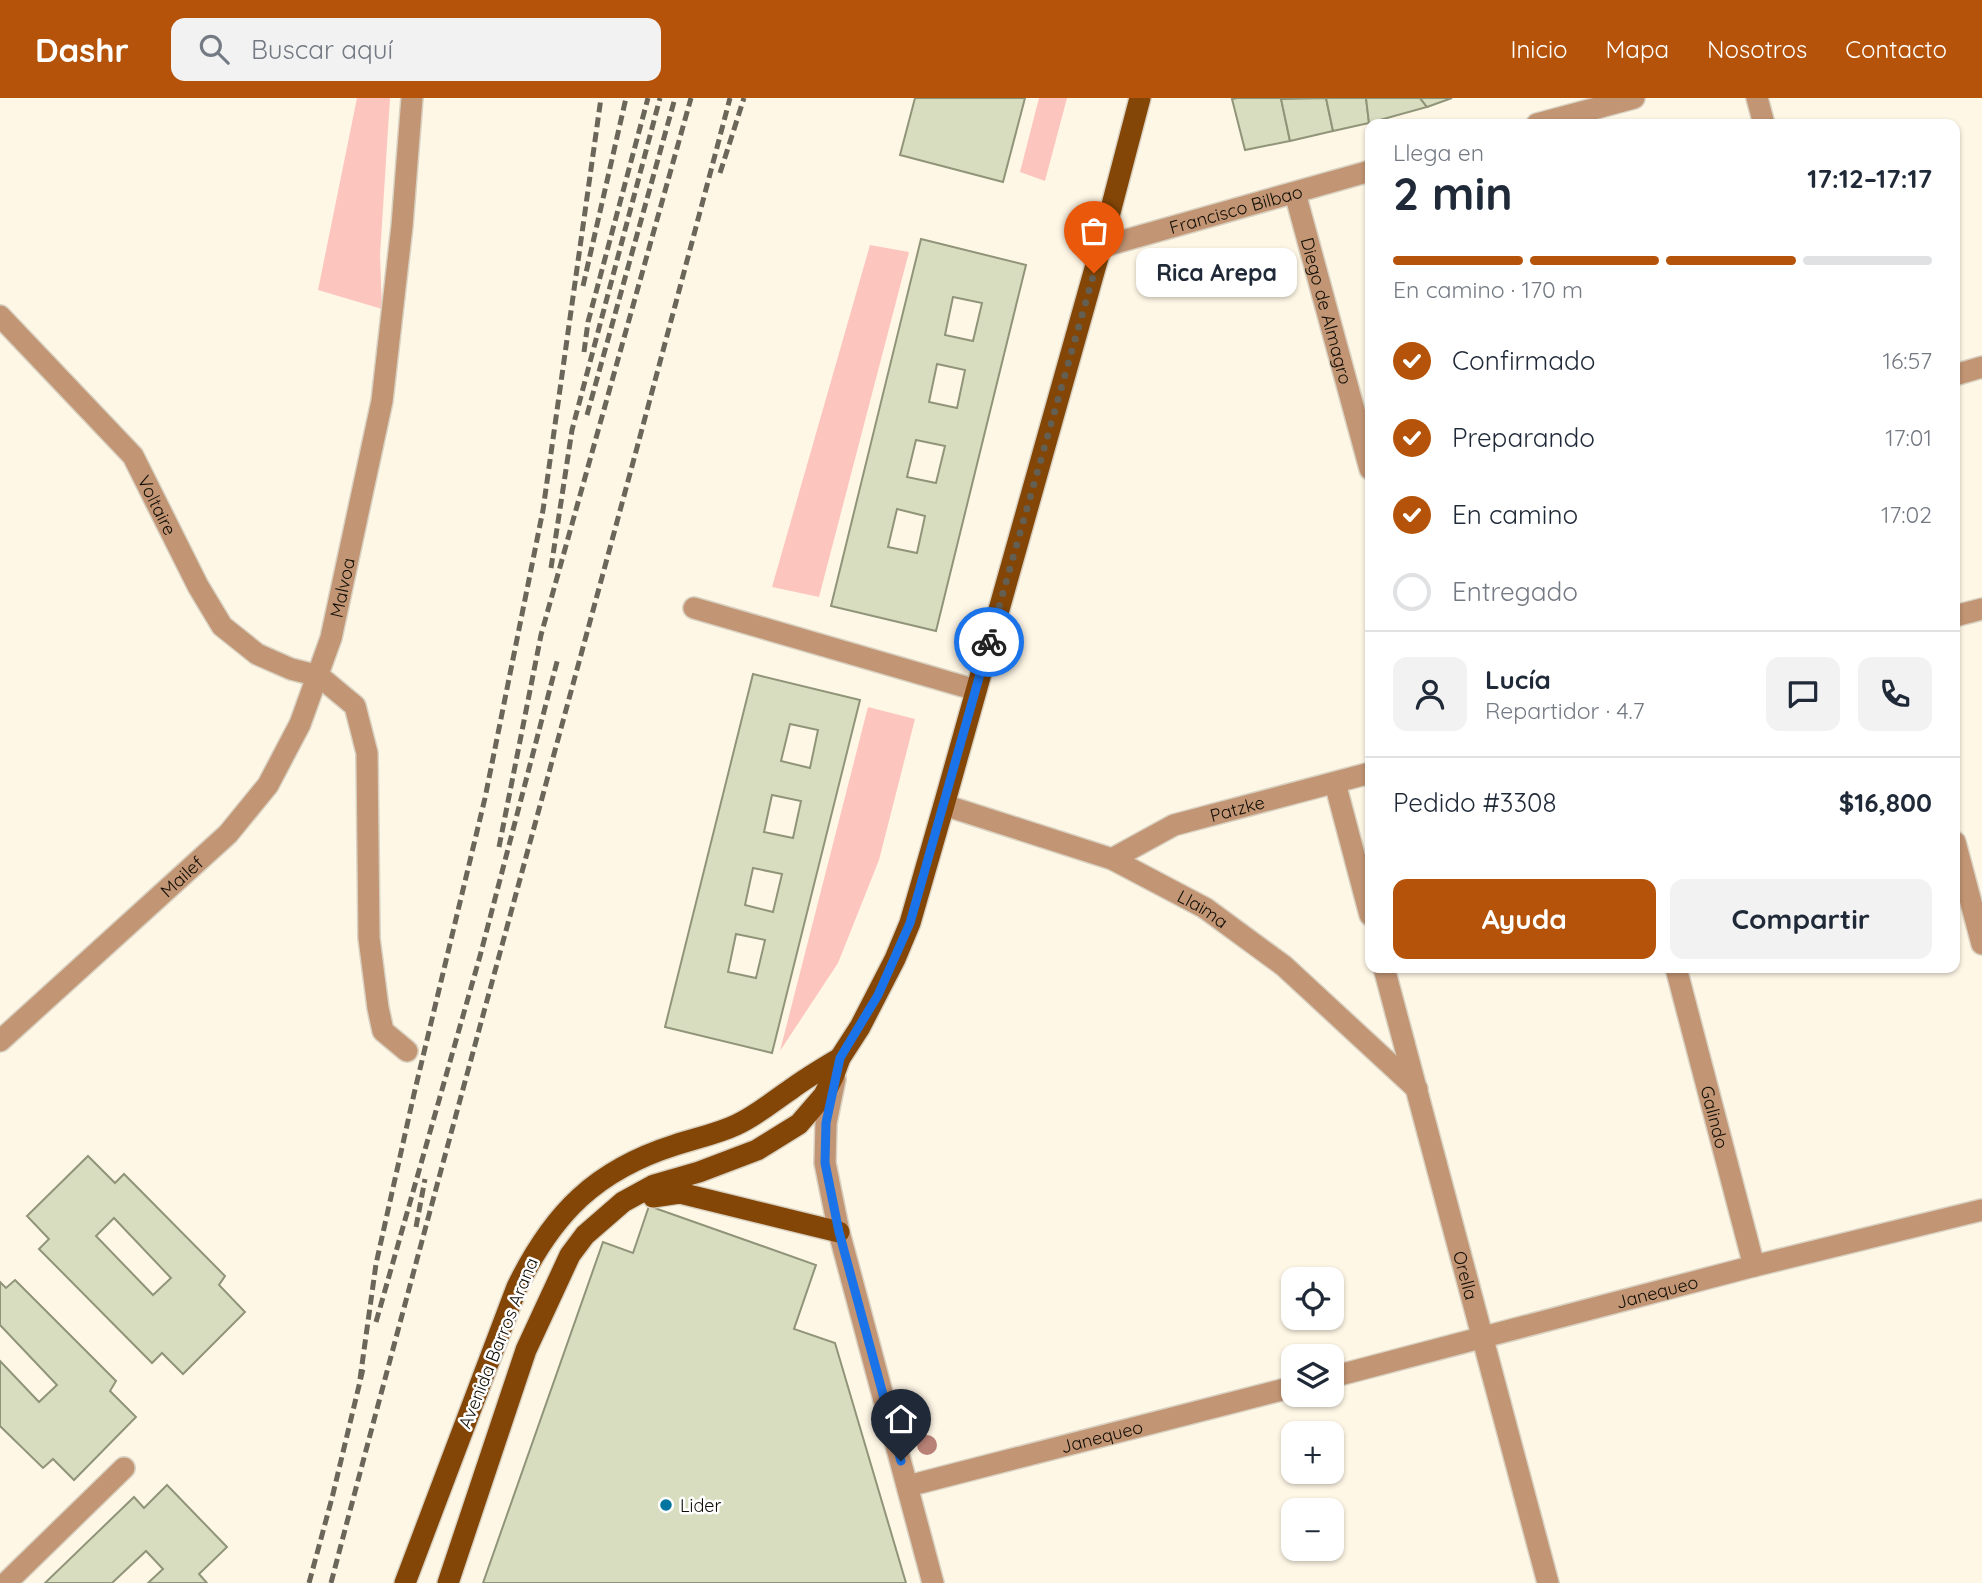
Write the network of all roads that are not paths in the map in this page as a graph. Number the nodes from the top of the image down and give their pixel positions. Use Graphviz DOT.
graph roads {
  1 [pos="412,98"];
  2 [pos="1140,98"];
  3 [pos="1634,98"];
  4 [pos="1757,98"];
  5 [pos="1556,119"];
  6 [pos="1763,119"];
  7 [pos="1365,172"];
  8 [pos="1296,192"];
  9 [pos="1101,247"];
  10 [pos="0,316"];
  11 [pos="1982,367"];
  12 [pos="1960,373"];
  13 [pos="1365,450"];
  14 [pos="694,608"];
  15 [pos="1982,609"];
  16 [pos="1960,615"];
  17 [pos="319,677"];
  18 [pos="976,690"];
  19 [pos="1365,774"];
  20 [pos="1335,783"];
  21 [pos="944,805"];
  22 [pos="1112,859"];
  23 [pos="1960,861"];
  24 [pos="1365,896"];
  25 [pos="1982,944"];
  26 [pos="1385,973"];
  27 [pos="1677,973"];
  28 [pos="0,1041"];
  29 [pos="407,1051"];
  30 [pos="840,1058"];
  31 [pos="1417,1089"];
  32 [pos="623,1202"];
  33 [pos="1982,1210"];
  34 [pos="839,1232"];
  35 [pos="1754,1266"];
  36 [pos="1483,1338"];
  37 [pos="1344,1374"];
  38 [pos="1281,1390"];
  39 [pos="124,1468"];
  40 [pos="908,1486"];
  41 [pos="6,1583"];
  42 [pos="405,1583"];
  43 [pos="448,1583"];
  44 [pos="933,1583"];
  45 [pos="1548,1583"];
  1 -- 17 [label="street, Malvoa"];
  2 -- 9 [label="main road, Avenida Barros Arana"];
  3 -- 5 [label="street"];
  4 -- 6 [label="street"];
  7 -- 8 [label="street, Francisco Bilbao"];
  8 -- 9 [label="street, Francisco Bilbao"];
  8 -- 13 [label="street, Diego de Almagro"];
  9 -- 18 [label="main road, Avenida Barros Arana"];
  10 -- 17 [label="street, Voltaire"];
  11 -- 12 [label="street"];
  14 -- 18 [label="street"];
  15 -- 16 [label="street"];
  17 -- 28 [label="street, Mailef"];
  17 -- 29 [label="street"];
  18 -- 21 [label="main road, Avenida Barros Arana"];
  19 -- 20 [label="street, Patzke"];
  20 -- 22 [label="street, Patzke"];
  20 -- 24 [label="street"];
  21 -- 22 [label="street, Llaima"];
  21 -- 30 [label="main road, Avenida Barros Arana"];
  22 -- 31 [label="street, Llaima"];
  23 -- 25 [label="street"];
  26 -- 31 [label="street, Orella"];
  27 -- 35 [label="street, Galindo"];
  30 -- 32 [label="main road, Avenida Barros Arana"];
  30 -- 34 [label="street"];
  30 -- 42 [label="main road, Avenida Barros Arana"];
  31 -- 36 [label="street, Orella"];
  32 -- 34 [label="main road"];
  32 -- 43 [label="main road, Avenida Barros Arana"];
  33 -- 35 [label="street, Janequeo"];
  34 -- 40 [label="street"];
  35 -- 36 [label="street, Janequeo"];
  36 -- 37 [label="street, Janequeo"];
  36 -- 45 [label="street, Orella"];
  38 -- 40 [label="street, Janequeo"];
  39 -- 41 [label="street"];
  40 -- 44 [label="street"];
}
